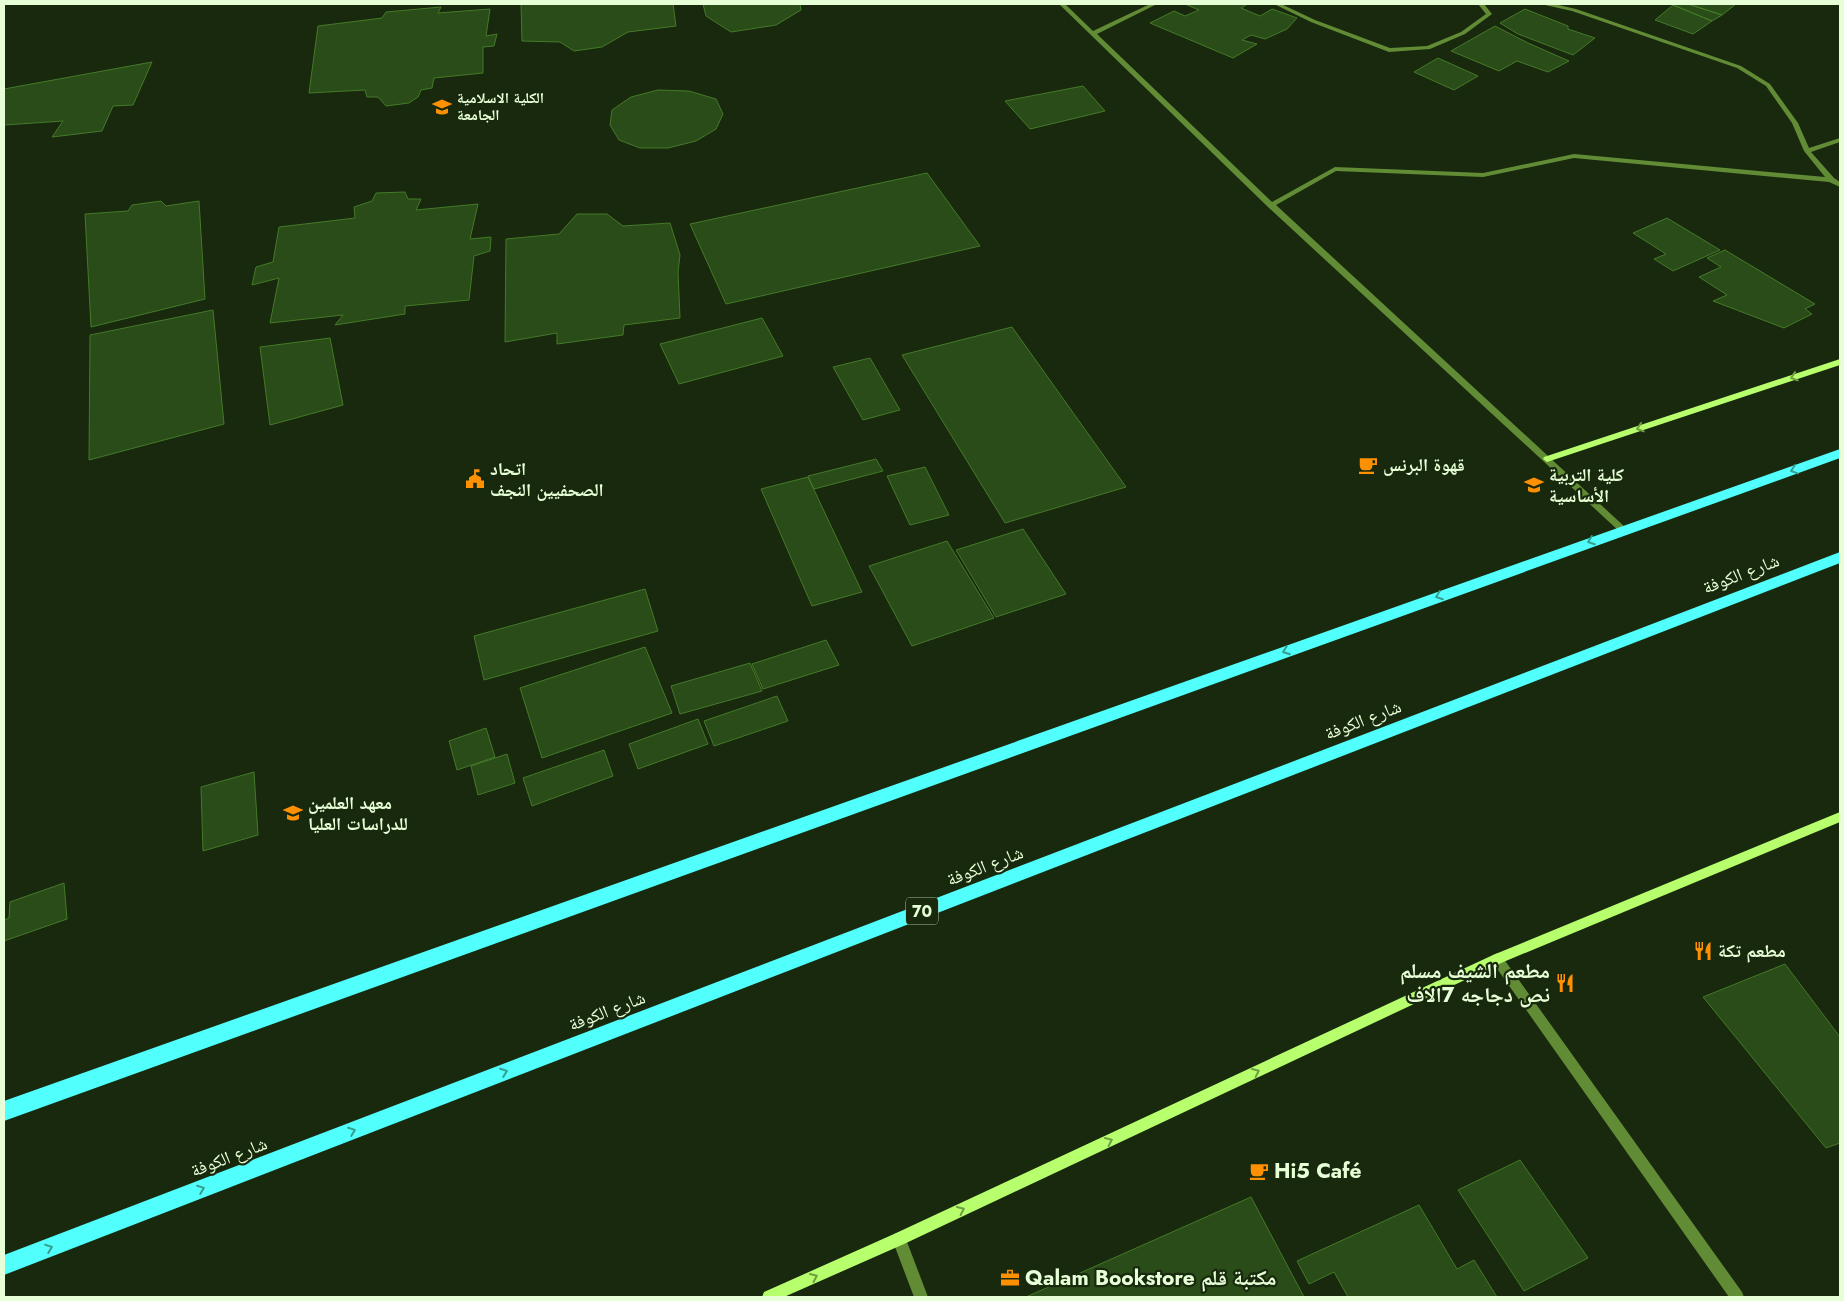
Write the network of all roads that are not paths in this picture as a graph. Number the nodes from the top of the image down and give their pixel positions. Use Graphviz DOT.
graph roads {
  1 [pos="1062,4"];
  2 [pos="1154,4"];
  3 [pos="1277,4"];
  4 [pos="1481,4"];
  5 [pos="1547,4"];
  6 [pos="1555,5"];
  7 [pos="1094,33"];
  8 [pos="1840,140"];
  9 [pos="1807,151"];
  10 [pos="1832,180"];
  11 [pos="1840,186"];
  12 [pos="1271,206"];
  13 [pos="1840,362"];
  14 [pos="1840,453"];
  15 [pos="1547,459"];
  16 [pos="1623,530"];
  17 [pos="1840,557"];
  18 [pos="1840,817"];
  19 [pos="1497,959"];
  20 [pos="4,1111"];
  21 [pos="899,1239"];
  22 [pos="4,1265"];
  23 [pos="769,1297"];
  24 [pos="921,1297"];
  25 [pos="1737,1297"];
  1 -- 7 [label="street"];
  2 -- 7 [label="street"];
  3 -- 4 [label="street"];
  5 -- 6 [label="street"];
  6 -- 9 [label="street"];
  7 -- 12 [label="street"];
  8 -- 9 [label="street"];
  9 -- 10 [label="street"];
  10 -- 11 [label="street"];
  10 -- 12 [label="street"];
  12 -- 15 [label="street"];
  13 -- 15 [label="street, one-way"];
  14 -- 16 [label="highway, one-way"];
  15 -- 16 [label="street"];
  16 -- 20 [label="highway, one-way"];
  22 -- 17 [label="highway, شارع الكوفة / 70, one-way"];
  18 -- 19 [label="street"];
  21 -- 19 [label="street, one-way"];
  19 -- 25 [label="street"];
  23 -- 21 [label="street, one-way"];
  21 -- 24 [label="street"];
}
